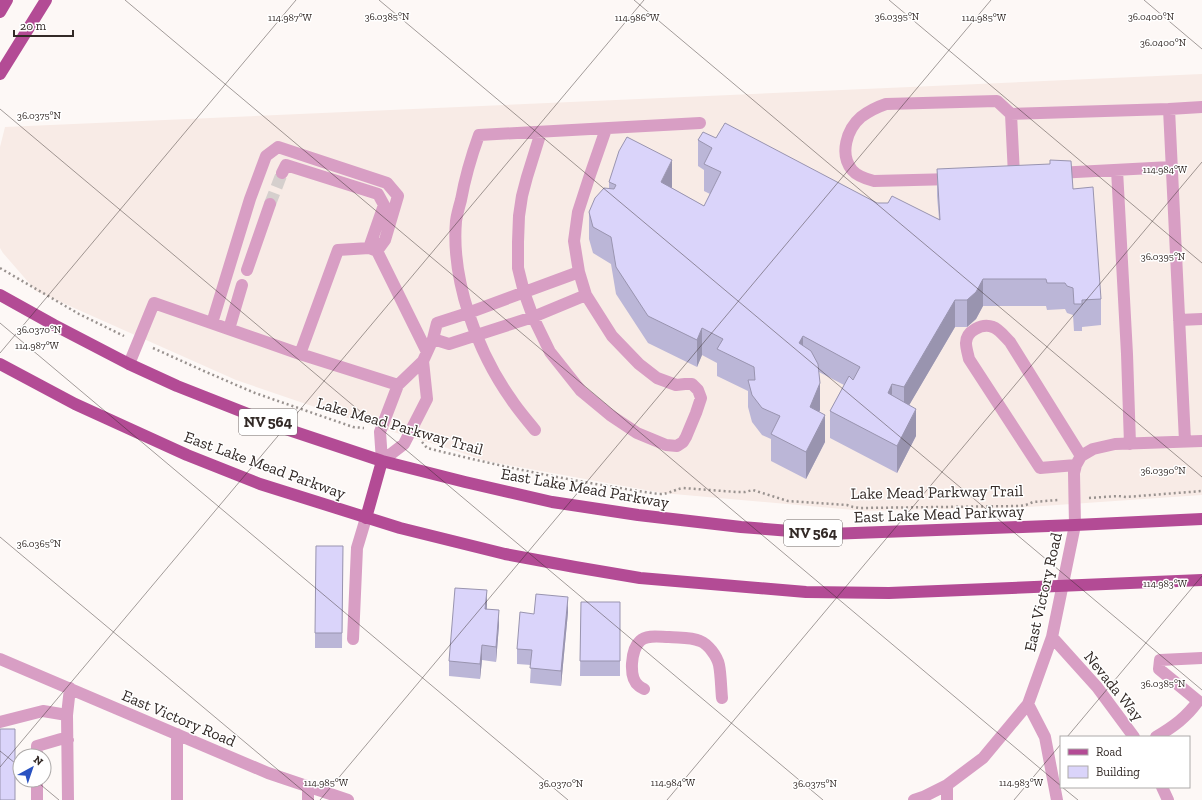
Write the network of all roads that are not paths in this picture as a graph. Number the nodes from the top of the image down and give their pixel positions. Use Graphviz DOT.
graph roads {
  1 [pos="7,0"];
  2 [pos="46,0"];
  3 [pos="0,12"];
  4 [pos="0,74"];
  5 [pos="1202,107"];
  6 [pos="1169,109"];
  7 [pos="1011,114"];
  8 [pos="700,123"];
  9 [pos="606,129"];
  10 [pos="541,132"];
  11 [pos="1171,167"];
  12 [pos="1117,170"];
  13 [pos="282,173"];
  14 [pos="1030,174"];
  15 [pos="1046,174"];
  16 [pos="1014,175"];
  17 [pos="999,176"];
  18 [pos="963,178"];
  19 [pos="270,204"];
  20 [pos="373,250"];
  21 [pos="247,270"];
  22 [pos="579,272"];
  23 [pos="242,285"];
  24 [pos="524,292"];
  25 [pos="0,295"];
  26 [pos="586,295"];
  27 [pos="468,313"];
  28 [pos="533,317"];
  29 [pos="1202,319"];
  30 [pos="1179,320"];
  31 [pos="212,323"];
  32 [pos="229,329"];
  33 [pos="477,336"];
  34 [pos="433,339"];
  35 [pos="300,354"];
  36 [pos="425,357"];
  37 [pos="0,364"];
  38 [pos="129,364"];
  39 [pos="398,385"];
  40 [pos="534,430"];
  41 [pos="1202,440"];
  42 [pos="1185,441"];
  43 [pos="1130,444"];
  44 [pos="1078,460"];
  45 [pos="382,461"];
  46 [pos="366,518"];
  47 [pos="1202,519"];
  48 [pos="1075,526"];
  49 [pos="1202,580"];
  50 [pos="1063,587"];
  51 [pos="1052,637"];
  52 [pos="353,639"];
  53 [pos="1202,658"];
  54 [pos="0,659"];
  55 [pos="70,688"];
  56 [pos="644,689"];
  57 [pos="722,698"];
  58 [pos="1028,704"];
  59 [pos="67,715"];
  60 [pos="0,722"];
  61 [pos="177,734"];
  62 [pos="1133,736"];
  63 [pos="1158,736"];
  64 [pos="68,740"];
  65 [pos="37,748"];
  66 [pos="947,785"];
  67 [pos="308,787"];
  68 [pos="37,788"];
  69 [pos="1162,788"];
  70 [pos="37,800"];
  71 [pos="68,800"];
  72 [pos="177,800"];
  73 [pos="308,800"];
  74 [pos="348,800"];
  75 [pos="914,800"];
  76 [pos="947,800"];
  77 [pos="1056,800"];
  78 [pos="1168,800"];
  1 -- 3 [label="main road"];
  2 -- 4 [label="main road"];
  5 -- 6 [label="street"];
  6 -- 7 [label="street"];
  6 -- 11 [label="street"];
  7 -- 16 [label="street"];
  7 -- 18 [label="street"];
  8 -- 9 [label="street"];
  9 -- 10 [label="street"];
  9 -- 22 [label="street"];
  10 -- 24 [label="street"];
  10 -- 27 [label="street"];
  11 -- 12 [label="street"];
  11 -- 30 [label="street"];
  12 -- 15 [label="street"];
  12 -- 43 [label="street"];
  13 -- 20 [label="street"];
  14 -- 16 [label="street"];
  16 -- 17 [label="street"];
  19 -- 21 [label="street"];
  20 -- 31 [label="street"];
  20 -- 35 [label="street"];
  20 -- 36 [label="street"];
  22 -- 24 [label="street"];
  22 -- 26 [label="street"];
  23 -- 32 [label="street"];
  24 -- 27 [label="street"];
  24 -- 28 [label="street"];
  25 -- 38 [label="main road, East Lake Mead Parkway / NV 564"];
  26 -- 28 [label="street"];
  26 -- 28 [label="street"];
  27 -- 33 [label="street"];
  27 -- 34 [label="street"];
  28 -- 33 [label="street"];
  29 -- 30 [label="street"];
  30 -- 42 [label="street"];
  31 -- 32 [label="street"];
  31 -- 38 [label="street"];
  32 -- 35 [label="street"];
  33 -- 34 [label="street"];
  33 -- 40 [label="street"];
  34 -- 36 [label="street"];
  35 -- 39 [label="street"];
  36 -- 39 [label="street"];
  36 -- 45 [label="street"];
  37 -- 46 [label="main road, East Lake Mead Parkway"];
  38 -- 45 [label="main road, East Lake Mead Parkway / NV 564"];
  39 -- 45 [label="street"];
  41 -- 42 [label="street"];
  42 -- 43 [label="street"];
  43 -- 44 [label="street"];
  44 -- 44 [label="street"];
  44 -- 48 [label="street, East Victory Road"];
  45 -- 46 [label="main road"];
  45 -- 48 [label="main road, East Lake Mead Parkway / NV 564"];
  46 -- 50 [label="main road, East Lake Mead Parkway"];
  46 -- 52 [label="street"];
  47 -- 48 [label="main road, East Lake Mead Parkway / NV 564"];
  48 -- 50 [label="street, East Victory Road"];
  49 -- 50 [label="main road, East Lake Mead Parkway"];
  50 -- 51 [label="street, East Victory Road"];
  51 -- 58 [label="street, East Victory Road"];
  51 -- 62 [label="street, Nevada Way"];
  53 -- 63 [label="street"];
  54 -- 55 [label="street, East Victory Road"];
  55 -- 59 [label="street"];
  55 -- 61 [label="street, East Victory Road"];
  56 -- 57 [label="street"];
  58 -- 66 [label="street, East Victory Road"];
  58 -- 77 [label="street"];
  59 -- 60 [label="street"];
  59 -- 64 [label="street"];
  61 -- 67 [label="street, East Victory Road"];
  61 -- 72 [label="street"];
  64 -- 65 [label="street"];
  64 -- 71 [label="street"];
  66 -- 75 [label="street, East Victory Road"];
  66 -- 76 [label="street"];
  67 -- 73 [label="street"];
  67 -- 74 [label="street, East Victory Road"];
  68 -- 70 [label="street"];
  69 -- 78 [label="street"];
}
